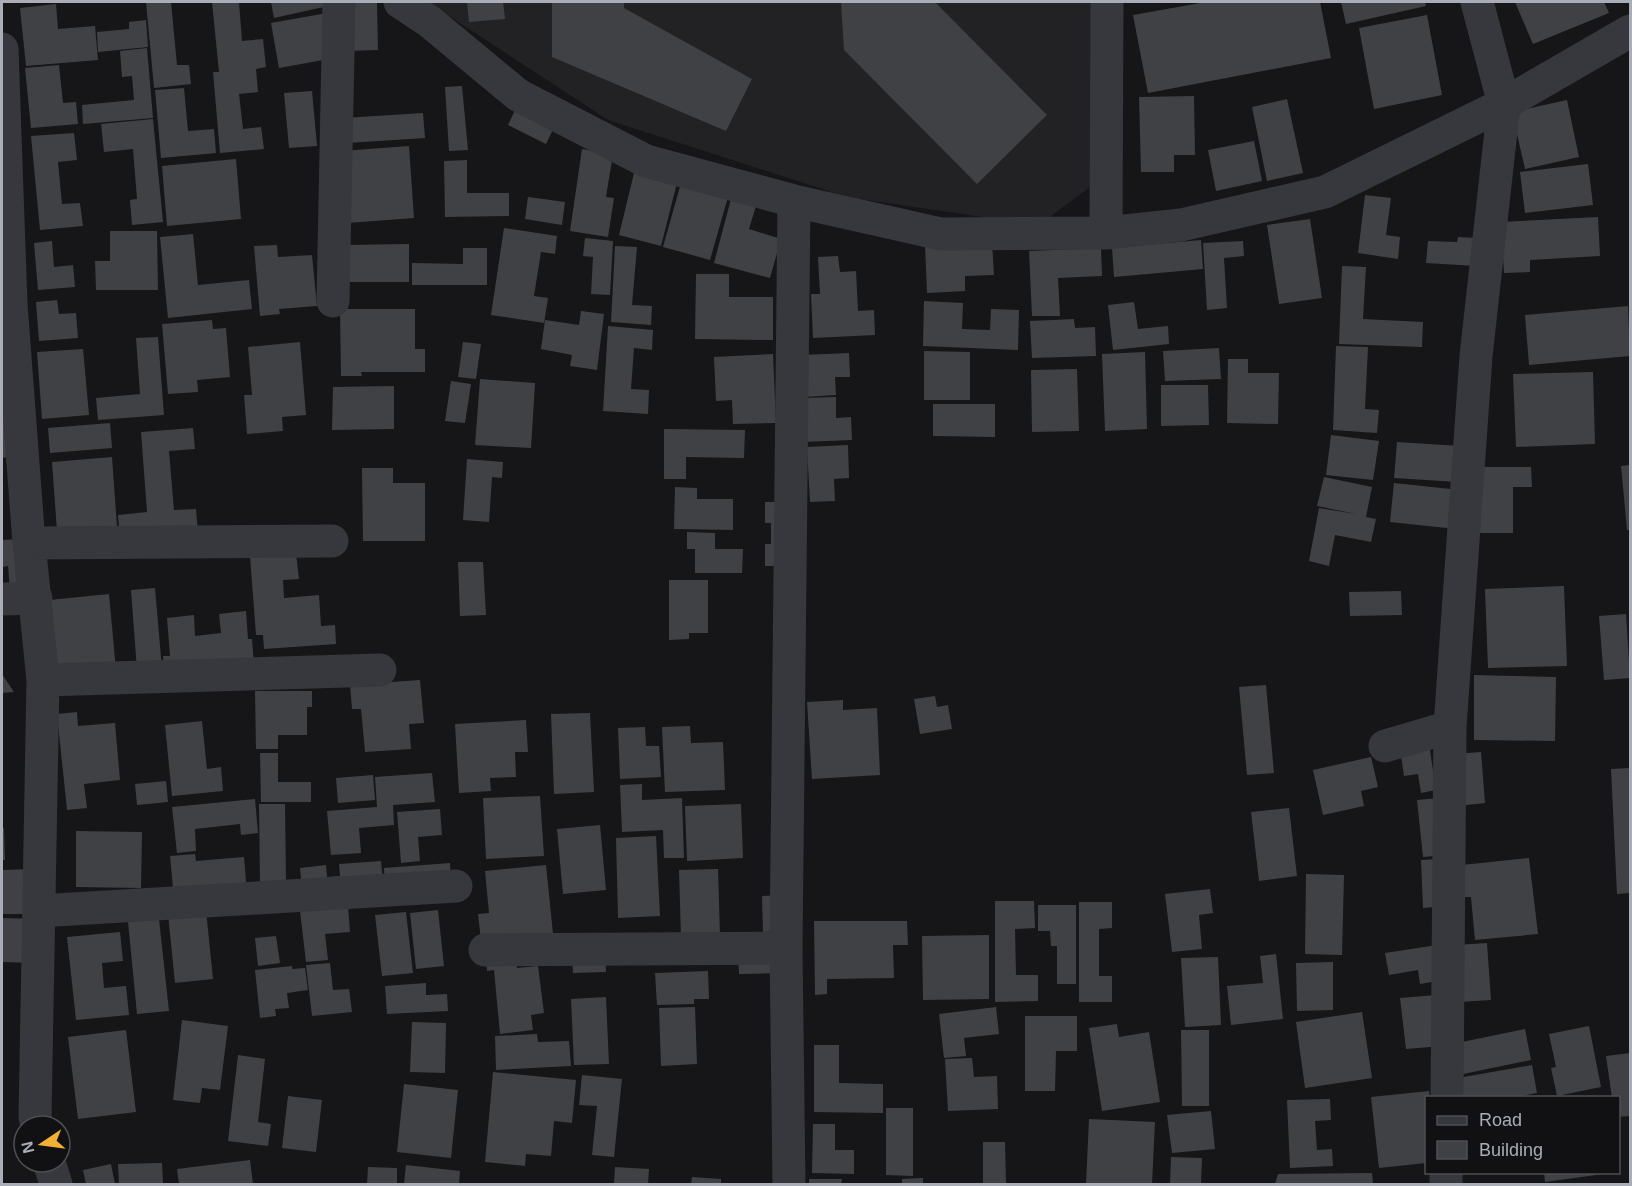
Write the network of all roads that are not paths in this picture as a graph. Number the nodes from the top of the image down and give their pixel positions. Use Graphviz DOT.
graph roads {
  1 [pos="339,2"];
  2 [pos="400,2"];
  3 [pos="1107,2"];
  4 [pos="1477,2"];
  5 [pos="1630,30"];
  6 [pos="2,49"];
  7 [pos="1504,104"];
  8 [pos="794,201"];
  9 [pos="1106,233"];
  10 [pos="333,301"];
  11 [pos="6,304"];
  12 [pos="332,542"];
  13 [pos="29,543"];
  14 [pos="36,598"];
  15 [pos="2,600"];
  16 [pos="380,670"];
  17 [pos="44,680"];
  18 [pos="1450,727"];
  19 [pos="1385,746"];
  20 [pos="456,886"];
  21 [pos="39,911"];
  22 [pos="786,948"];
  23 [pos="485,950"];
  24 [pos="1447,1096"];
  25 [pos="34,1114"];
  26 [pos="789,1185"];
  1 -- 10 [label="street"];
  2 -- 8 [label="street"];
  3 -- 9 [label="street"];
  4 -- 7 [label="street"];
  5 -- 7 [label="street"];
  6 -- 11 [label="street"];
  7 -- 9 [label="street"];
  7 -- 18 [label="street"];
  8 -- 9 [label="street"];
  8 -- 22 [label="street"];
  11 -- 13 [label="street"];
  12 -- 13 [label="street"];
  13 -- 14 [label="street"];
  14 -- 15 [label="street"];
  14 -- 17 [label="street"];
  16 -- 17 [label="street"];
  17 -- 21 [label="street"];
  18 -- 19 [label="street"];
  18 -- 24 [label="street"];
  20 -- 21 [label="street"];
  21 -- 25 [label="street"];
  22 -- 23 [label="street"];
  22 -- 26 [label="street"];
}
